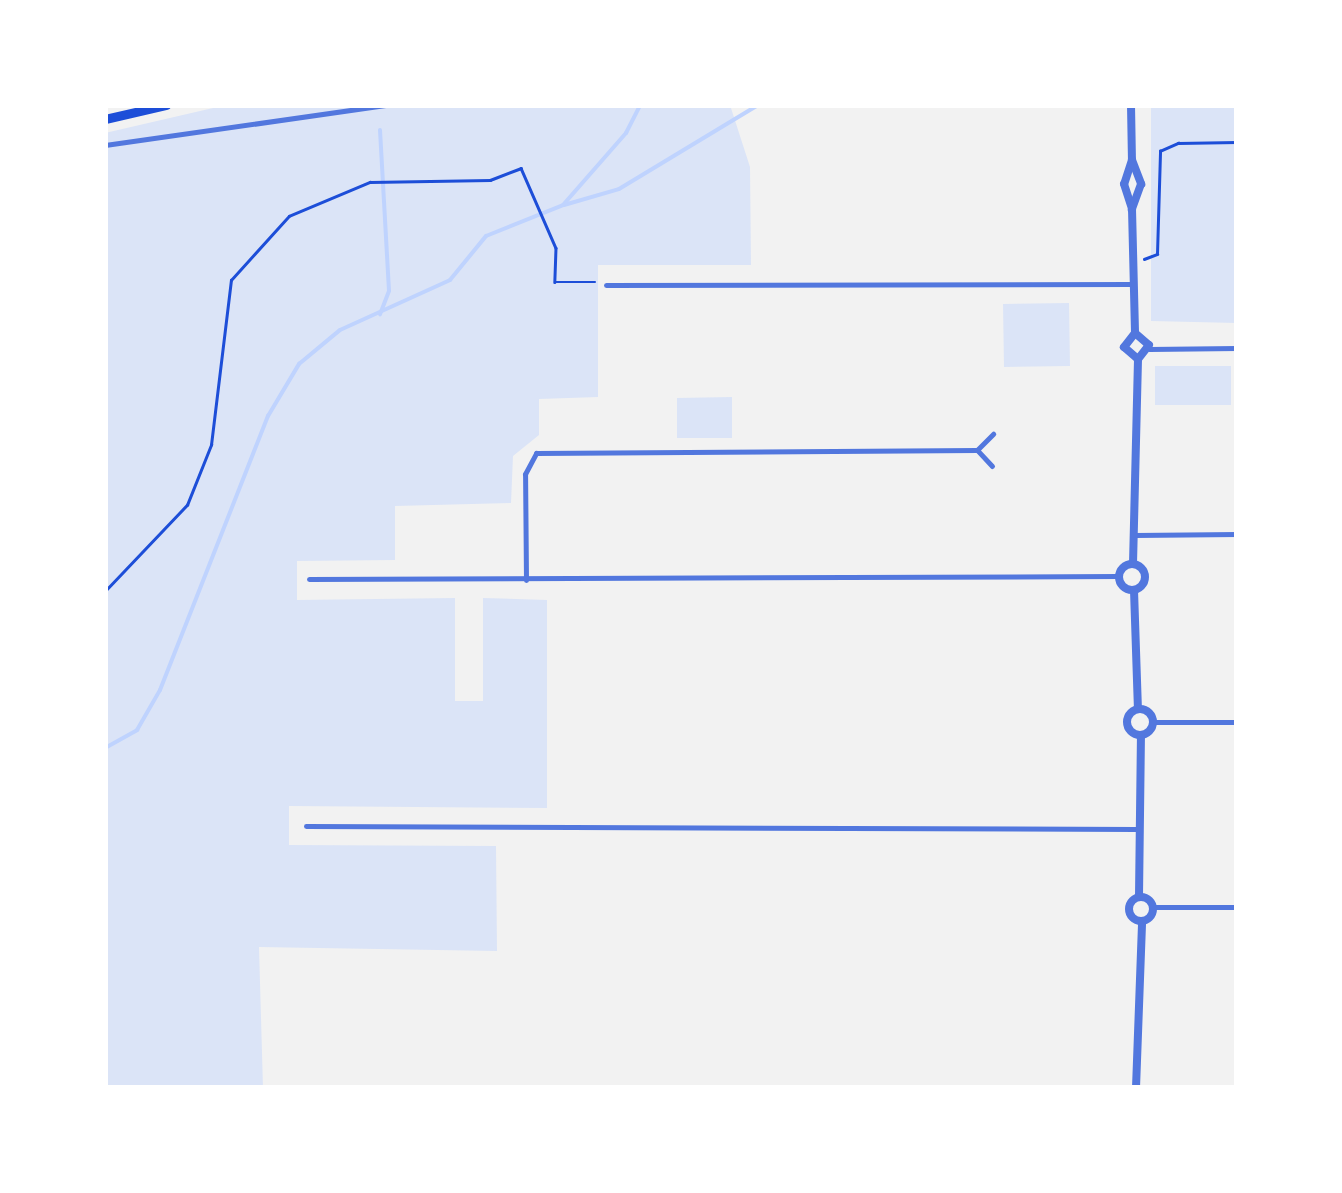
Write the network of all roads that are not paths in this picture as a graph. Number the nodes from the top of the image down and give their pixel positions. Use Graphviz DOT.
graph roads {
  1 [pos="166,105"];
  2 [pos="388,105"];
  3 [pos="1131,105"];
  4 [pos="105,119"];
  5 [pos="105,146"];
  6 [pos="1132,160"];
  7 [pos="1132,209"];
  8 [pos="1132,284"];
  9 [pos="606,285"];
  10 [pos="1135,333"];
  11 [pos="1237,348"];
  12 [pos="1149,349"];
  13 [pos="1138,359"];
  14 [pos="993,434"];
  15 [pos="977,450"];
  16 [pos="992,466"];
  17 [pos="1237,534"];
  18 [pos="1134,535"];
  19 [pos="1133,564"];
  20 [pos="1120,576"];
  21 [pos="309,579"];
  22 [pos="526,580"];
  23 [pos="1134,590"];
  24 [pos="1138,709"];
  25 [pos="1153,722"];
  26 [pos="1237,722"];
  27 [pos="1141,735"];
  28 [pos="306,826"];
  29 [pos="1136,829"];
  30 [pos="1139,896"];
  31 [pos="1153,907"];
  32 [pos="1237,908"];
  33 [pos="1142,921"];
  34 [pos="1140,1077"];
  35 [pos="1136,1088"];
  36 [pos="1145,1088"];
  1 -- 4 [label="highway"];
  2 -- 5 [label="street"];
  3 -- 6 [label="street"];
  6 -- 7 [label="street"];
  6 -- 7 [label="street"];
  7 -- 8 [label="street"];
  8 -- 9 [label="street"];
  8 -- 10 [label="street"];
  10 -- 12 [label="street"];
  10 -- 13 [label="street"];
  11 -- 12 [label="street"];
  12 -- 13 [label="street"];
  13 -- 18 [label="street"];
  14 -- 15 [label="street"];
  15 -- 16 [label="street"];
  15 -- 22 [label="street"];
  17 -- 18 [label="street"];
  18 -- 19 [label="street"];
  19 -- 20 [label="street"];
  19 -- 23 [label="street"];
  20 -- 22 [label="street"];
  20 -- 23 [label="street"];
  21 -- 22 [label="street"];
  23 -- 24 [label="street"];
  24 -- 25 [label="street"];
  24 -- 27 [label="street"];
  25 -- 26 [label="street"];
  25 -- 27 [label="street"];
  27 -- 29 [label="street"];
  28 -- 29 [label="street"];
  29 -- 30 [label="street"];
  30 -- 31 [label="street"];
  30 -- 33 [label="street"];
  31 -- 32 [label="street"];
  31 -- 33 [label="street"];
  33 -- 34 [label="street"];
  34 -- 35 [label="street"];
  34 -- 36 [label="street"];
}
